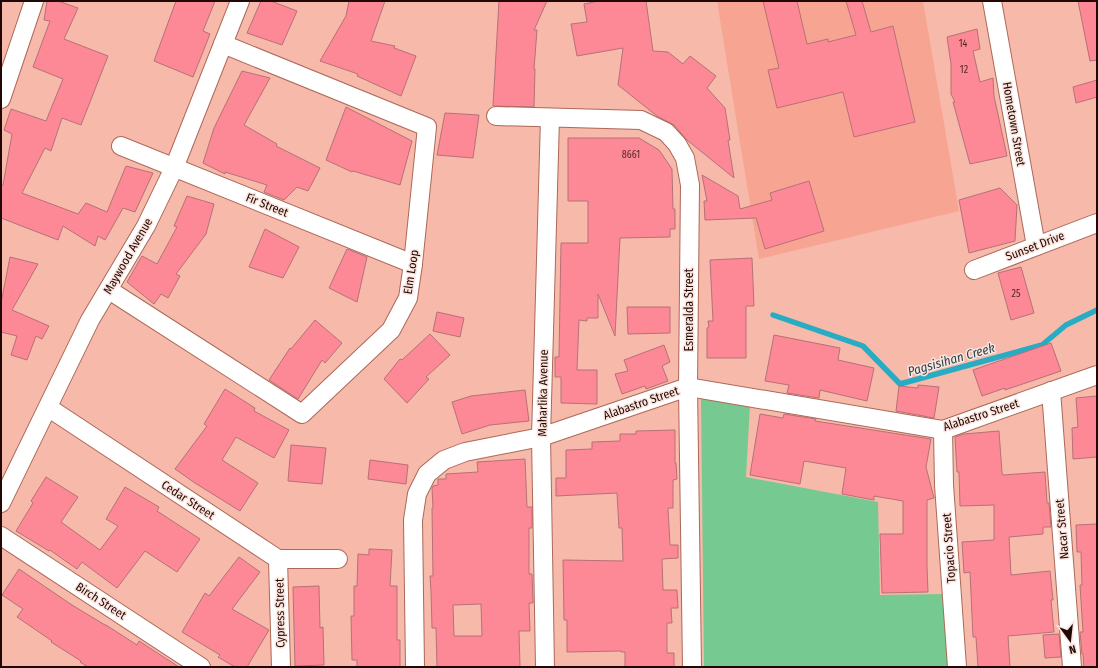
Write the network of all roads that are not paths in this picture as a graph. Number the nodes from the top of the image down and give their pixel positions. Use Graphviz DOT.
graph roads {
  1 [pos="34,1"];
  2 [pos="240,1"];
  3 [pos="992,1"];
  4 [pos="223,44"];
  5 [pos="1,99"];
  6 [pos="496,116"];
  7 [pos="550,118"];
  8 [pos="121,146"];
  9 [pos="174,168"];
  10 [pos="1097,223"];
  11 [pos="1036,246"];
  12 [pos="413,264"];
  13 [pos="974,270"];
  14 [pos="109,290"];
  15 [pos="1097,374"];
  16 [pos="688,387"];
  17 [pos="1051,391"];
  18 [pos="49,408"];
  19 [pos="943,430"];
  20 [pos="541,437"];
  21 [pos="6,483"];
  22 [pos="1,503"];
  23 [pos="1,536"];
  24 [pos="338,559"];
  25 [pos="278,560"];
  26 [pos="201,667"];
  27 [pos="281,667"];
  28 [pos="415,667"];
  29 [pos="545,667"];
  30 [pos="692,667"];
  31 [pos="957,667"];
  32 [pos="1072,667"];
  1 -- 5 [label="street"];
  2 -- 4 [label="street, Maywood Avenue"];
  3 -- 11 [label="street, Hometown Street"];
  4 -- 9 [label="street, Maywood Avenue"];
  4 -- 12 [label="street, Elm Loop"];
  6 -- 7 [label="street, Esmeralda Street"];
  7 -- 16 [label="street, Esmeralda Street"];
  7 -- 20 [label="street, Maharlika Avenue"];
  8 -- 9 [label="street, Fir Street"];
  9 -- 12 [label="street, Fir Street"];
  9 -- 14 [label="street, Maywood Avenue"];
  10 -- 11 [label="street, Sunset Drive"];
  11 -- 13 [label="street, Sunset Drive"];
  12 -- 14 [label="street, Elm Loop"];
  14 -- 18 [label="street, Maywood Avenue"];
  15 -- 17 [label="street, Alabastro Street"];
  16 -- 19 [label="street, Alabastro Street"];
  16 -- 20 [label="street, Alabastro Street"];
  16 -- 30 [label="street, Esmeralda Street"];
  17 -- 19 [label="street, Alabastro Street"];
  17 -- 32 [label="street, Nacar Street"];
  18 -- 21 [label="street, Maywood Avenue"];
  18 -- 25 [label="street, Cedar Street"];
  19 -- 31 [label="street, Topacio Street"];
  20 -- 28 [label="street, Alabastro Street"];
  20 -- 29 [label="street, Maharlika Avenue"];
  21 -- 22 [label="street, Maywood Avenue"];
  23 -- 26 [label="street, Birch Street"];
  24 -- 25 [label="street"];
  25 -- 27 [label="street, Cypress Street"];
}
